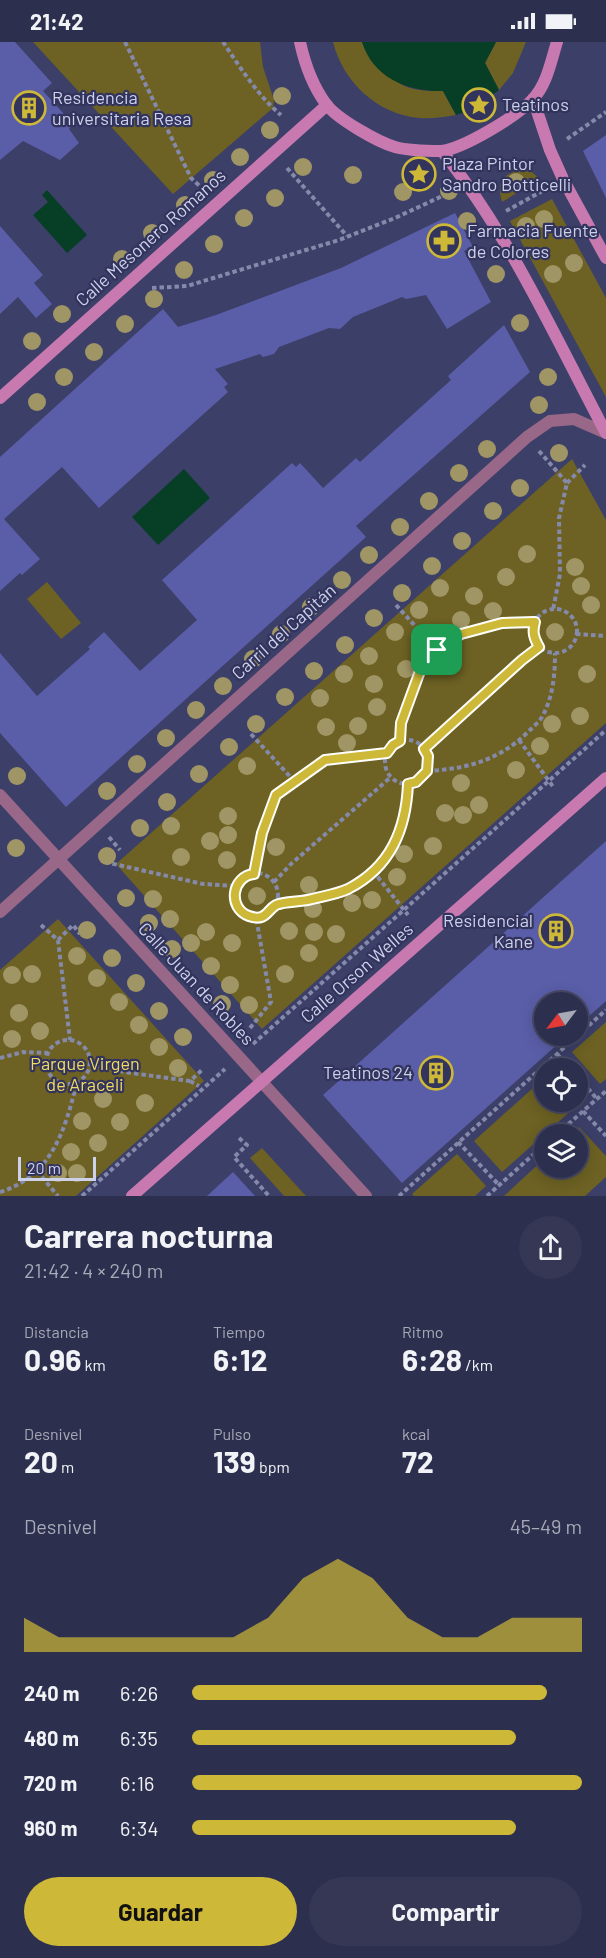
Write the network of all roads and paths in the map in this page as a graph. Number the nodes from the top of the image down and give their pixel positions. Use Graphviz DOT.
graph roads {
  1 [pos="125,42"];
  2 [pos="223,42"];
  3 [pos="300,42"];
  4 [pos="557,42"];
  5 [pos="533,99"];
  6 [pos="327,105"];
  7 [pos="606,112"];
  8 [pos="281,115"];
  9 [pos="550,150"];
  10 [pos="442,151"];
  11 [pos="287,168"];
  12 [pos="563,179"];
  13 [pos="468,184"];
  14 [pos="217,204"];
  15 [pos="492,219"];
  16 [pos="347,236"];
  17 [pos="606,258"];
  18 [pos="122,289"];
  19 [pos="0,398"];
  20 [pos="606,433"];
  21 [pos="585,465"];
  22 [pos="553,466"];
  23 [pos="567,483"];
  24 [pos="396,605"];
  25 [pos="553,610"];
  26 [pos="535,622"];
  27 [pos="576,634"];
  28 [pos="606,636"];
  29 [pos="539,647"];
  30 [pos="437,650"];
  31 [pos="555,653"];
  32 [pos="606,730"];
  33 [pos="251,734"];
  34 [pos="519,740"];
  35 [pos="400,741"];
  36 [pos="424,749"];
  37 [pos="387,753"];
  38 [pos="427,771"];
  39 [pos="392,777"];
  40 [pos="606,777"];
  41 [pos="549,781"];
  42 [pos="295,782"];
  43 [pos="408,784"];
  44 [pos="554,788"];
  45 [pos="0,795"];
  46 [pos="58,860"];
  47 [pos="105,862"];
  48 [pos="373,871"];
  49 [pos="254,874"];
  50 [pos="274,882"];
  51 [pos="236,886"];
  52 [pos="276,905"];
  53 [pos="403,910"];
  54 [pos="0,912"];
  55 [pos="408,915"];
  56 [pos="256,917"];
  57 [pos="41,925"];
  58 [pos="80,934"];
  59 [pos="58,940"];
  60 [pos="606,1010"];
  61 [pos="250,1028"];
  62 [pos="70,1040"];
  63 [pos="48,1053"];
  64 [pos="557,1054"];
  65 [pos="239,1056"];
  66 [pos="0,1058"];
  67 [pos="561,1058"];
  68 [pos="90,1064"];
  69 [pos="202,1070"];
  70 [pos="190,1081"];
  71 [pos="262,1081"];
  72 [pos="77,1082"];
  73 [pos="199,1086"];
  74 [pos="588,1089"];
  75 [pos="606,1091"];
  76 [pos="597,1099"];
  77 [pos="588,1107"];
  78 [pos="582,1112"];
  79 [pos="584,1112"];
  80 [pos="568,1124"];
  81 [pos="606,1136"];
  82 [pos="238,1138"];
  83 [pos="458,1142"];
  84 [pos="534,1154"];
  85 [pos="37,1171"];
  86 [pos="499,1185"];
  87 [pos="0,1192"];
  88 [pos="58,1196"];
  89 [pos="82,1196"];
  90 [pos="132,1196"];
  91 [pos="269,1196"];
  92 [pos="366,1196"];
  93 [pos="399,1196"];
  94 [pos="487,1196"];
  1 -- 14 [label="path"];
  2 -- 8 [label="path"];
  3 -- 6 [label="street"];
  4 -- 5 [label="street"];
  5 -- 9 [label="street"];
  5 -- 10 [label="street"];
  6 -- 10 [label="street"];
  6 -- 14 [label="street, Calle Mesonero Romanos"];
  7 -- 9 [label="path"];
  9 -- 12 [label="street"];
  10 -- 13 [label="street"];
  11 -- 16 [label="path"];
  12 -- 15 [label="path"];
  12 -- 17 [label="street"];
  13 -- 15 [label="street"];
  13 -- 16 [label="path"];
  14 -- 18 [label="street, Calle Mesonero Romanos"];
  15 -- 20 [label="street"];
  16 -- 18 [label="path"];
  18 -- 19 [label="street, Calle Mesonero Romanos"];
  20 -- 46 [label="street, Carril del Capitán"];
  21 -- 23 [label="path"];
  22 -- 23 [label="path"];
  23 -- 25 [label="path"];
  24 -- 30 [label="path"];
  25 -- 26 [label="path"];
  25 -- 27 [label="path"];
  26 -- 29 [label="path"];
  26 -- 30 [label="path"];
  27 -- 28 [label="path"];
  27 -- 31 [label="path"];
  29 -- 31 [label="path"];
  29 -- 36 [label="path"];
  30 -- 35 [label="path"];
  31 -- 34 [label="path"];
  32 -- 41 [label="path"];
  33 -- 42 [label="path"];
  34 -- 38 [label="path"];
  34 -- 41 [label="path"];
  35 -- 36 [label="path"];
  35 -- 37 [label="path"];
  36 -- 38 [label="path"];
  37 -- 39 [label="path"];
  37 -- 42 [label="path"];
  38 -- 43 [label="path"];
  39 -- 43 [label="path"];
  39 -- 50 [label="path"];
  40 -- 71 [label="street, Calle Orson Welles"];
  41 -- 44 [label="path"];
  41 -- 53 [label="path"];
  42 -- 49 [label="path"];
  43 -- 48 [label="path"];
  45 -- 46 [label="street, Calle Juan de Robles"];
  46 -- 54 [label="street, Carril del Capitán"];
  46 -- 65 [label="street, Calle Juan de Robles"];
  47 -- 51 [label="path"];
  48 -- 52 [label="path"];
  48 -- 53 [label="path"];
  49 -- 50 [label="path"];
  49 -- 51 [label="path"];
  50 -- 52 [label="path"];
  51 -- 56 [label="path"];
  52 -- 56 [label="path"];
  53 -- 55 [label="path"];
  53 -- 65 [label="path"];
  56 -- 61 [label="path"];
  57 -- 59 [label="path"];
  58 -- 59 [label="path"];
  59 -- 62 [label="path"];
  60 -- 64 [label="path"];
  62 -- 63 [label="path"];
  62 -- 68 [label="path"];
  63 -- 66 [label="path"];
  63 -- 72 [label="path"];
  64 -- 67 [label="path"];
  64 -- 83 [label="path"];
  65 -- 71 [label="street, Calle Juan de Robles"];
  65 -- 89 [label="path"];
  68 -- 70 [label="path"];
  68 -- 72 [label="path"];
  69 -- 70 [label="path"];
  70 -- 73 [label="path"];
  71 -- 90 [label="street, Calle Orson Welles"];
  71 -- 92 [label="street, Calle Juan de Robles"];
  72 -- 85 [label="path"];
  74 -- 76 [label="path"];
  75 -- 76 [label="path"];
  76 -- 77 [label="path"];
  78 -- 80 [label="path"];
  79 -- 81 [label="path"];
  82 -- 91 [label="path"];
  83 -- 86 [label="path"];
  83 -- 93 [label="path"];
  84 -- 86 [label="path"];
  85 -- 87 [label="path"];
  85 -- 88 [label="path"];
  86 -- 94 [label="path"];
}
